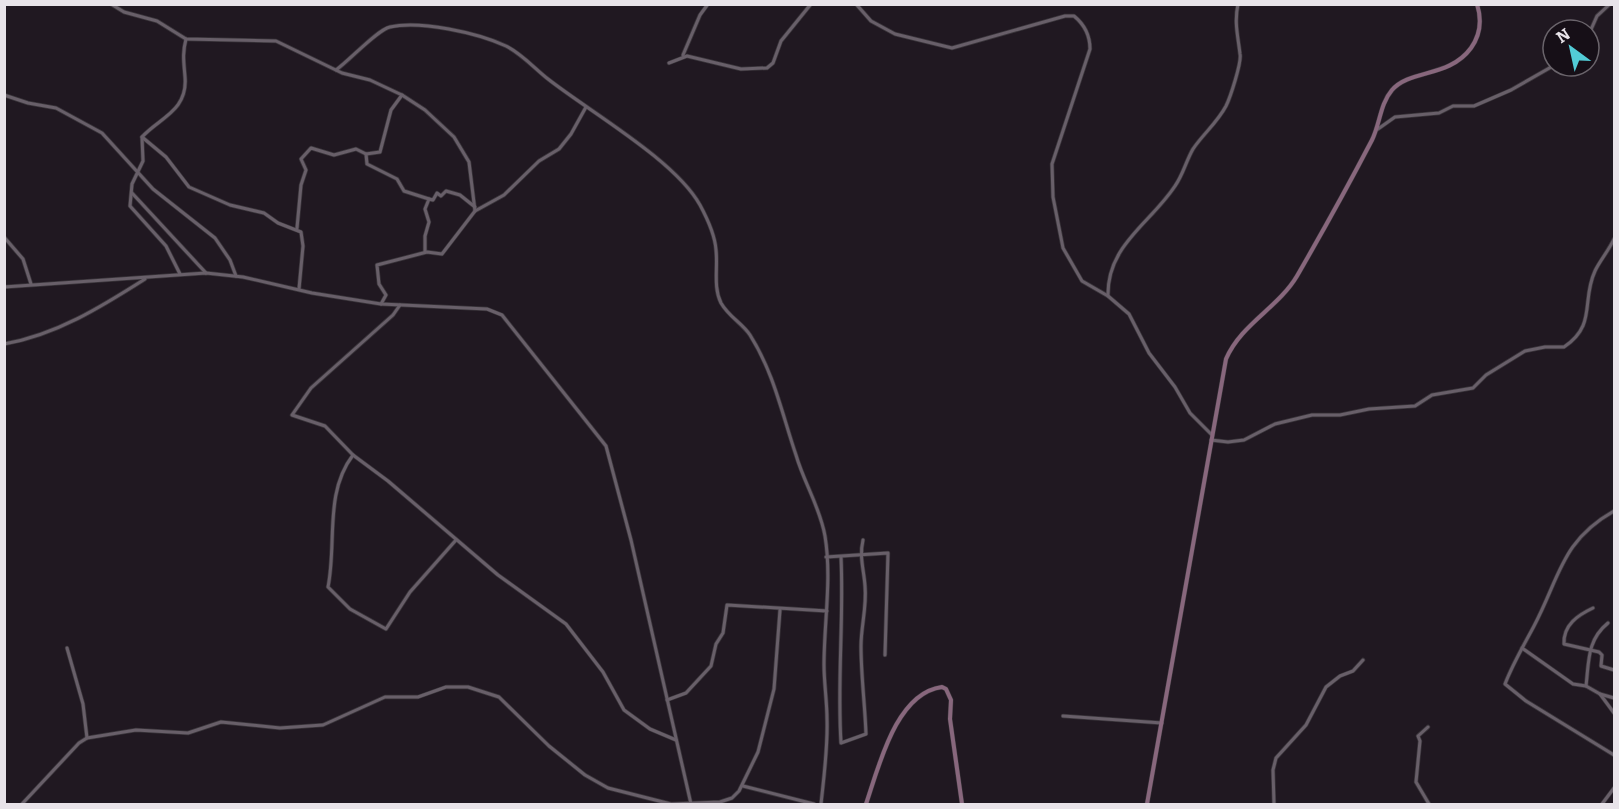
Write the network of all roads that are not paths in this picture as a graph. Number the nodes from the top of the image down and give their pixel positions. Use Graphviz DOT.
graph roads {
  1 [pos="111,4"];
  2 [pos="708,4"];
  3 [pos="811,4"];
  4 [pos="856,4"];
  5 [pos="1238,4"];
  6 [pos="1477,4"];
  7 [pos="1610,4"];
  8 [pos="1596,18"];
  9 [pos="186,39"];
  10 [pos="683,56"];
  11 [pos="669,63"];
  12 [pos="336,70"];
  13 [pos="1541,73"];
  14 [pos="4,95"];
  15 [pos="402,95"];
  16 [pos="586,107"];
  17 [pos="1376,130"];
  18 [pos="142,137"];
  19 [pos="366,154"];
  20 [pos="138,172"];
  21 [pos="132,193"];
  22 [pos="429,199"];
  23 [pos="475,209"];
  24 [pos="297,229"];
  25 [pos="4,237"];
  26 [pos="1614,239"];
  27 [pos="425,252"];
  28 [pos="207,273"];
  29 [pos="180,274"];
  30 [pos="236,276"];
  31 [pos="145,279"];
  32 [pos="31,284"];
  33 [pos="4,287"];
  34 [pos="298,290"];
  35 [pos="1108,296"];
  36 [pos="381,304"];
  37 [pos="400,306"];
  38 [pos="4,344"];
  39 [pos="1211,437"];
  40 [pos="353,455"];
  41 [pos="1614,511"];
  42 [pos="456,540"];
  43 [pos="863,540"];
  44 [pos="860,553"];
  45 [pos="841,557"];
  46 [pos="826,558"];
  47 [pos="1593,608"];
  48 [pos="780,610"];
  49 [pos="827,611"];
  50 [pos="1608,624"];
  51 [pos="67,648"];
  52 [pos="1522,648"];
  53 [pos="1590,650"];
  54 [pos="885,655"];
  55 [pos="1363,660"];
  56 [pos="1614,670"];
  57 [pos="1586,686"];
  58 [pos="1600,694"];
  59 [pos="1614,698"];
  60 [pos="668,700"];
  61 [pos="1614,713"];
  62 [pos="1063,716"];
  63 [pos="1162,723"];
  64 [pos="1428,728"];
  65 [pos="87,738"];
  66 [pos="676,740"];
  67 [pos="1614,755"];
  68 [pos="742,786"];
  69 [pos="1614,788"];
  70 [pos="22,804"];
  71 [pos="691,804"];
  72 [pos="814,804"];
  73 [pos="821,804"];
  74 [pos="866,804"];
  75 [pos="962,804"];
  76 [pos="1147,804"];
  77 [pos="1274,804"];
  78 [pos="1428,804"];
  79 [pos="1602,804"];
  1 -- 9 [label="street"];
  2 -- 10 [label="street"];
  3 -- 10 [label="street"];
  4 -- 35 [label="street"];
  5 -- 35 [label="street"];
  6 -- 17 [label="main road"];
  7 -- 8 [label="street"];
  9 -- 12 [label="street"];
  9 -- 18 [label="street"];
  10 -- 11 [label="street"];
  12 -- 15 [label="street"];
  12 -- 16 [label="street"];
  13 -- 17 [label="street"];
  14 -- 20 [label="street"];
  15 -- 19 [label="street"];
  15 -- 23 [label="street"];
  16 -- 23 [label="street"];
  16 -- 46 [label="street"];
  17 -- 39 [label="main road"];
  18 -- 20 [label="street"];
  18 -- 24 [label="street"];
  19 -- 22 [label="street"];
  19 -- 24 [label="street"];
  20 -- 21 [label="street"];
  20 -- 30 [label="street"];
  21 -- 28 [label="street"];
  21 -- 29 [label="street"];
  22 -- 23 [label="street"];
  22 -- 27 [label="street"];
  23 -- 27 [label="street"];
  24 -- 34 [label="street"];
  25 -- 32 [label="street"];
  26 -- 39 [label="street"];
  27 -- 36 [label="street"];
  28 -- 29 [label="street"];
  28 -- 30 [label="street"];
  29 -- 31 [label="street"];
  30 -- 34 [label="street"];
  31 -- 32 [label="street"];
  31 -- 38 [label="street"];
  32 -- 33 [label="street"];
  34 -- 36 [label="street"];
  35 -- 39 [label="street"];
  36 -- 37 [label="street"];
  37 -- 40 [label="street"];
  37 -- 60 [label="street"];
  39 -- 63 [label="main road"];
  40 -- 42 [label="street"];
  40 -- 42 [label="street"];
  41 -- 52 [label="street"];
  42 -- 66 [label="street"];
  43 -- 44 [label="street"];
  44 -- 45 [label="street"];
  44 -- 45 [label="street"];
  44 -- 54 [label="street"];
  45 -- 46 [label="street"];
  46 -- 49 [label="street"];
  47 -- 53 [label="street"];
  48 -- 49 [label="street"];
  48 -- 60 [label="street"];
  48 -- 68 [label="street"];
  49 -- 73 [label="street"];
  50 -- 53 [label="street"];
  51 -- 65 [label="street"];
  52 -- 57 [label="street"];
  52 -- 67 [label="street"];
  53 -- 56 [label="street"];
  53 -- 57 [label="street"];
  55 -- 77 [label="street"];
  57 -- 58 [label="street"];
  58 -- 59 [label="street"];
  58 -- 61 [label="street"];
  60 -- 66 [label="street"];
  62 -- 63 [label="street"];
  63 -- 76 [label="main road"];
  64 -- 78 [label="street"];
  65 -- 70 [label="street"];
  65 -- 71 [label="street"];
  66 -- 71 [label="street"];
  68 -- 71 [label="street"];
  68 -- 72 [label="street"];
  69 -- 79 [label="street"];
  74 -- 75 [label="main road"];
}
